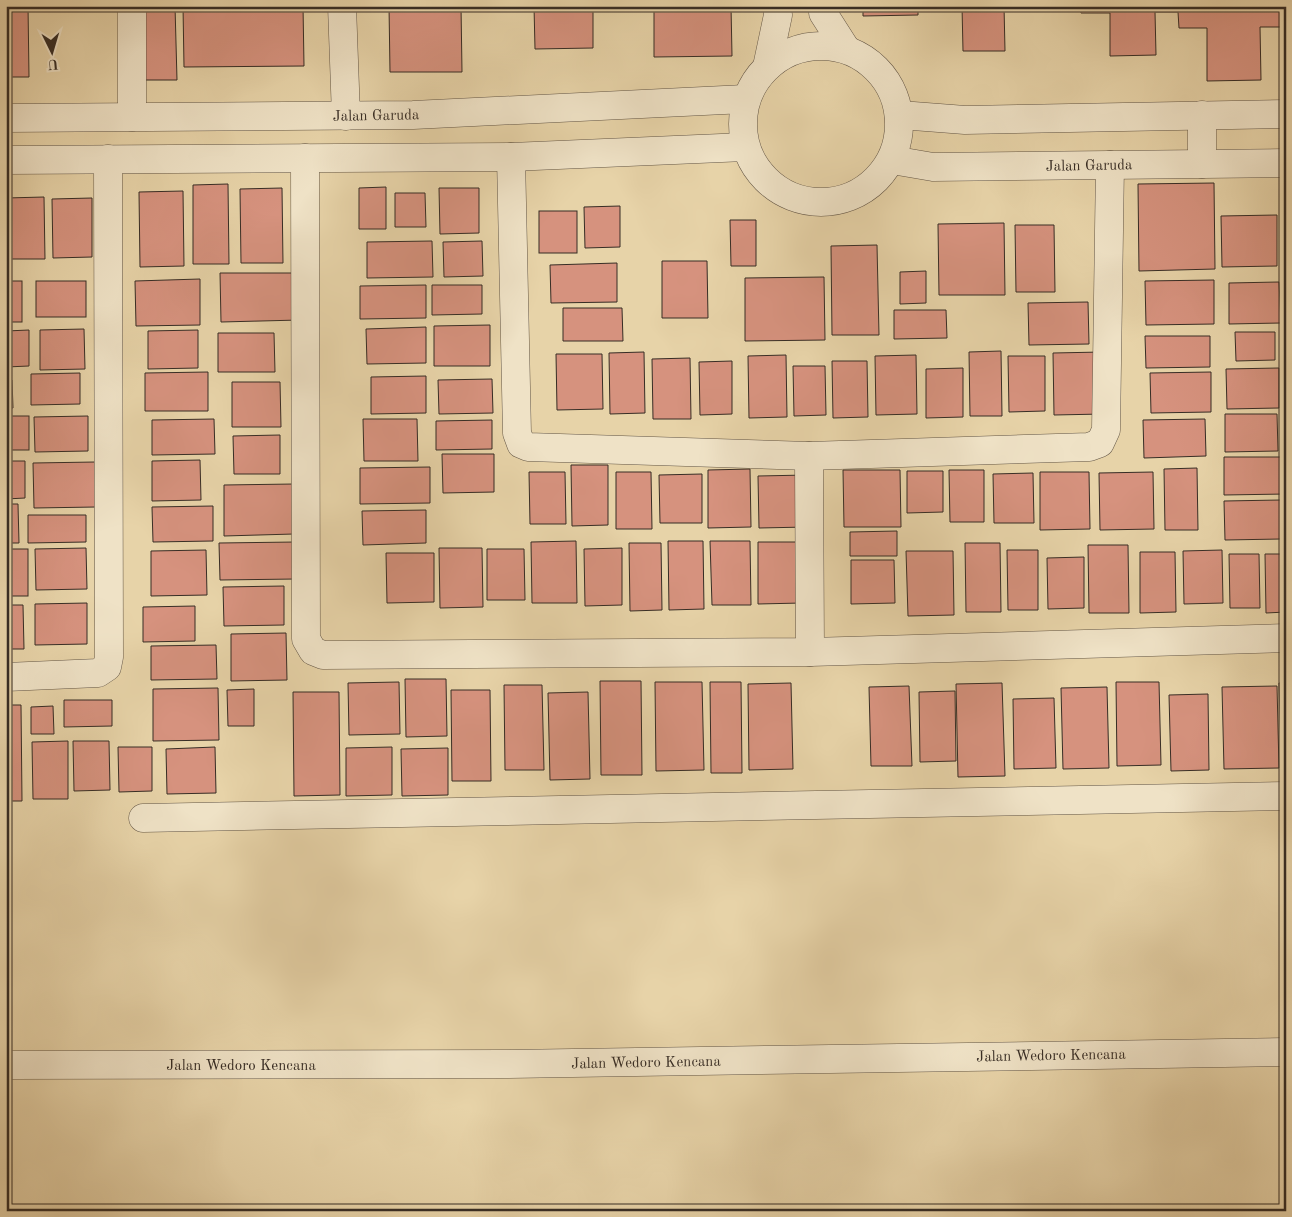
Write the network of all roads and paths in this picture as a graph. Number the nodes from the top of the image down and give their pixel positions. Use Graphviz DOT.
graph roads {
  1 [pos="132,6"];
  2 [pos="342,6"];
  3 [pos="777,6"];
  4 [pos="822,6"];
  5 [pos="846,49"];
  6 [pos="767,66"];
  7 [pos="745,100"];
  8 [pos="900,114"];
  9 [pos="1286,114"];
  10 [pos="1202,115"];
  11 [pos="346,116"];
  12 [pos="413,116"];
  13 [pos="132,117"];
  14 [pos="199,117"];
  15 [pos="6,118"];
  16 [pos="744,147"];
  17 [pos="413,157"];
  18 [pos="511,157"];
  19 [pos="306,158"];
  20 [pos="108,159"];
  21 [pos="196,159"];
  22 [pos="6,160"];
  23 [pos="892,160"];
  24 [pos="1286,163"];
  25 [pos="1202,164"];
  26 [pos="1110,165"];
  27 [pos="810,456"];
  28 [pos="1286,638"];
  29 [pos="810,652"];
  30 [pos="6,677"];
  31 [pos="1286,796"];
  32 [pos="143,818"];
  33 [pos="1286,1052"];
  34 [pos="6,1065"];
  1 -- 13 [label="street"];
  2 -- 11 [label="street"];
  3 -- 6 [label="street"];
  4 -- 5 [label="street"];
  5 -- 6 [label="street"];
  5 -- 8 [label="street"];
  6 -- 7 [label="street"];
  7 -- 12 [label="street, Jalan Garuda"];
  7 -- 16 [label="street"];
  8 -- 10 [label="street"];
  8 -- 23 [label="street"];
  9 -- 10 [label="street"];
  10 -- 25 [label="street"];
  11 -- 12 [label="street, Jalan Garuda"];
  11 -- 14 [label="street, Jalan Garuda"];
  12 -- 17 [label="street"];
  13 -- 14 [label="street, Jalan Garuda"];
  13 -- 15 [label="street, Jalan Garuda"];
  14 -- 21 [label="street"];
  16 -- 18 [label="street"];
  16 -- 23 [label="street"];
  17 -- 18 [label="street"];
  17 -- 19 [label="street"];
  18 -- 27 [label="street"];
  19 -- 21 [label="street"];
  19 -- 29 [label="street"];
  20 -- 21 [label="street"];
  20 -- 22 [label="street"];
  20 -- 30 [label="street"];
  23 -- 26 [label="street, Jalan Garuda"];
  24 -- 25 [label="street, Jalan Garuda"];
  25 -- 26 [label="street, Jalan Garuda"];
  26 -- 27 [label="street"];
  27 -- 29 [label="street"];
  28 -- 29 [label="street"];
  31 -- 32 [label="street"];
  33 -- 34 [label="street, Jalan Wedoro Kencana"];
}
